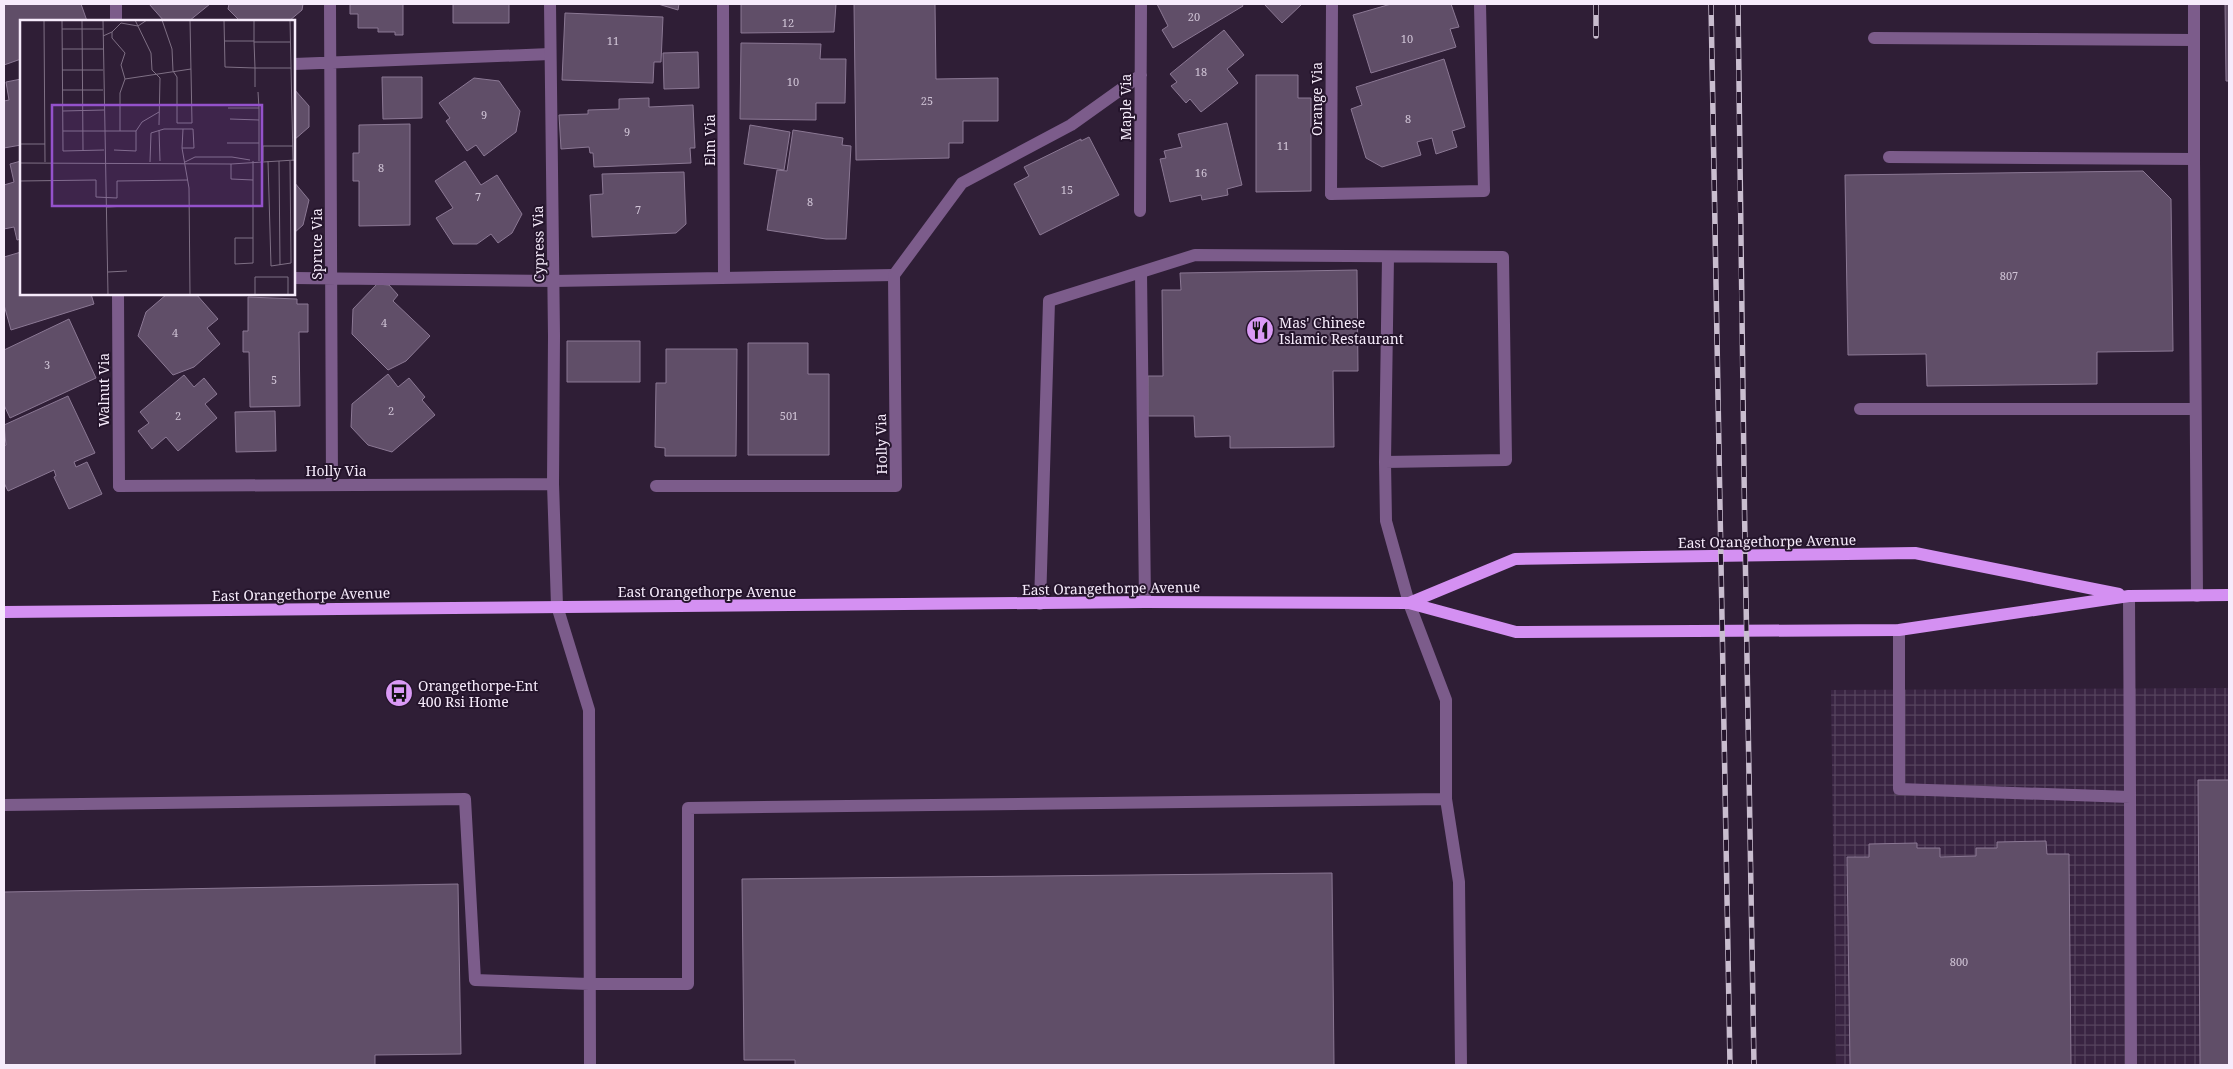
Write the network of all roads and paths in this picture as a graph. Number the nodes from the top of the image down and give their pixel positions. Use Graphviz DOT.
graph roads {
  1 [pos="116,4"];
  2 [pos="330,4"];
  3 [pos="550,4"];
  4 [pos="723,4"];
  5 [pos="1142,4"];
  6 [pos="1332,4"];
  7 [pos="1480,4"];
  8 [pos="2194,4"];
  9 [pos="116,20"];
  10 [pos="1874,38"];
  11 [pos="2194,40"];
  12 [pos="550,54"];
  13 [pos="330,63"];
  14 [pos="295,64"];
  15 [pos="1141,75"];
  16 [pos="1889,157"];
  17 [pos="2194,159"];
  18 [pos="1140,211"];
  19 [pos="1388,257"];
  20 [pos="1141,272"];
  21 [pos="894,275"];
  22 [pos="724,277"];
  23 [pos="295,278"];
  24 [pos="331,278"];
  25 [pos="553,280"];
  26 [pos="118,295"];
  27 [pos="1860,409"];
  28 [pos="2195,409"];
  29 [pos="1385,462"];
  30 [pos="553,484"];
  31 [pos="332,485"];
  32 [pos="119,486"];
  33 [pos="656,486"];
  34 [pos="2229,595"];
  35 [pos="2129,596"];
  36 [pos="2197,596"];
  37 [pos="1144,602"];
  38 [pos="1409,603"];
  39 [pos="1040,604"];
  40 [pos="558,606"];
  41 [pos="4,612"];
  42 [pos="1899,630"];
  43 [pos="2130,797"];
  44 [pos="1446,799"];
  45 [pos="4,805"];
  46 [pos="589,984"];
  47 [pos="590,1065"];
  48 [pos="1461,1065"];
  49 [pos="2131,1065"];
  1 -- 9 [label="street"];
  2 -- 13 [label="street, Spruce Via"];
  3 -- 12 [label="street, Cypress Via"];
  4 -- 22 [label="street, Elm Via"];
  5 -- 15 [label="street, Maple Via"];
  6 -- 7 [label="street, Orange Via"];
  8 -- 11 [label="street"];
  10 -- 11 [label="street"];
  11 -- 17 [label="street"];
  12 -- 13 [label="street"];
  12 -- 25 [label="street, Cypress Via"];
  13 -- 14 [label="street"];
  13 -- 24 [label="street, Spruce Via"];
  15 -- 18 [label="street, Maple Via"];
  15 -- 21 [label="street"];
  16 -- 17 [label="street"];
  17 -- 28 [label="street"];
  19 -- 20 [label="street"];
  19 -- 29 [label="street"];
  19 -- 29 [label="street"];
  20 -- 37 [label="street"];
  20 -- 39 [label="street"];
  21 -- 22 [label="street"];
  21 -- 33 [label="street, Holly Via"];
  22 -- 25 [label="street"];
  23 -- 24 [label="street"];
  24 -- 25 [label="street"];
  24 -- 31 [label="street, Spruce Via"];
  25 -- 30 [label="street, Cypress Via"];
  26 -- 32 [label="street, Walnut Via"];
  27 -- 28 [label="street"];
  28 -- 36 [label="street"];
  29 -- 38 [label="street"];
  30 -- 31 [label="street, Holly Via"];
  30 -- 40 [label="street, Cypress Via"];
  31 -- 32 [label="street, Holly Via"];
  34 -- 36 [label="main road, East Orangethorpe Avenue"];
  35 -- 36 [label="main road, East Orangethorpe Avenue"];
  35 -- 38 [label="main road, East Orangethorpe Avenue"];
  35 -- 42 [label="main road, East Orangethorpe Avenue"];
  35 -- 43 [label="street"];
  37 -- 38 [label="main road, East Orangethorpe Avenue"];
  37 -- 39 [label="main road, East Orangethorpe Avenue"];
  38 -- 42 [label="main road, East Orangethorpe Avenue"];
  38 -- 44 [label="street"];
  39 -- 40 [label="main road, East Orangethorpe Avenue"];
  40 -- 41 [label="main road, East Orangethorpe Avenue"];
  40 -- 46 [label="street, Cypress Via"];
  42 -- 43 [label="street"];
  43 -- 49 [label="street"];
  44 -- 46 [label="street"];
  44 -- 48 [label="street"];
  45 -- 46 [label="street"];
  46 -- 47 [label="street, Cypress Via"];
}
